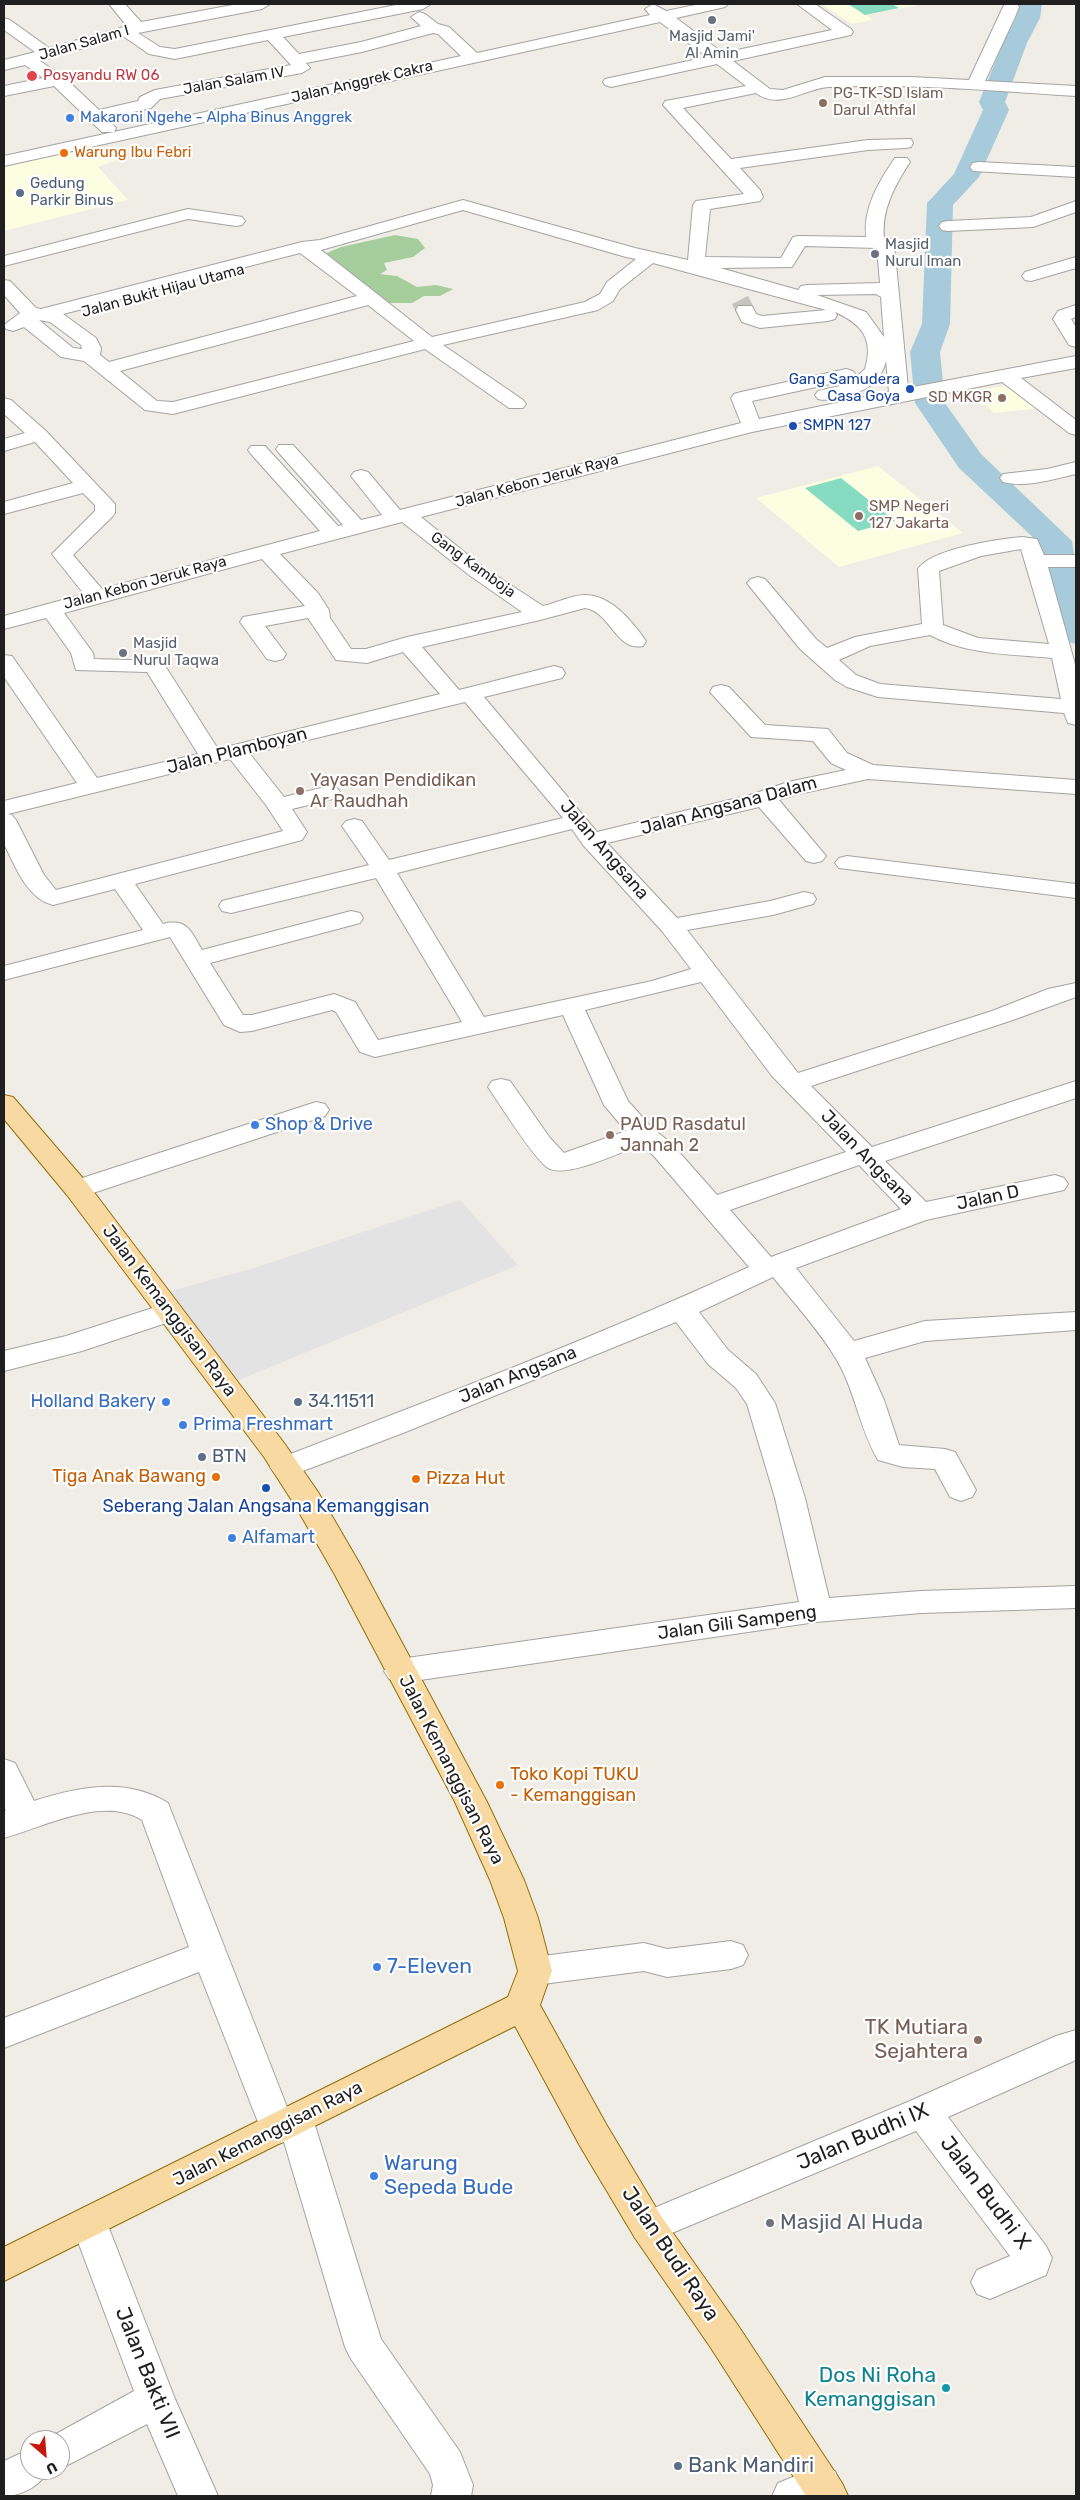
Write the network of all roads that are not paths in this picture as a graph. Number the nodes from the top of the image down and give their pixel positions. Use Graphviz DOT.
graph roads {
  1 [pos="117,4"];
  2 [pos="262,4"];
  3 [pos="423,4"];
  4 [pos="646,4"];
  5 [pos="720,4"];
  6 [pos="805,4"];
  7 [pos="405,7"];
  8 [pos="1011,7"];
  9 [pos="664,16"];
  10 [pos="4,23"];
  11 [pos="433,28"];
  12 [pos="132,29"];
  13 [pos="272,35"];
  14 [pos="561,38"];
  15 [pos="575,50"];
  16 [pos="38,56"];
  17 [pos="472,57"];
  18 [pos="720,58"];
  19 [pos="294,60"];
  20 [pos="4,65"];
  21 [pos="58,80"];
  22 [pos="611,82"];
  23 [pos="976,85"];
  24 [pos="759,88"];
  25 [pos="4,91"];
  26 [pos="1076,92"];
  27 [pos="96,116"];
  28 [pos="116,136"];
  29 [pos="905,143"];
  30 [pos="4,161"];
  31 [pos="901,162"];
  32 [pos="728,165"];
  33 [pos="979,167"];
  34 [pos="1076,172"];
  35 [pos="1076,206"];
  36 [pos="1076,218"];
  37 [pos="236,221"];
  38 [pos="948,226"];
  39 [pos="1023,234"];
  40 [pos="875,242"];
  41 [pos="312,248"];
  42 [pos="643,257"];
  43 [pos="4,261"];
  44 [pos="1076,262"];
  45 [pos="786,263"];
  46 [pos="1031,276"];
  47 [pos="751,282"];
  48 [pos="4,285"];
  49 [pos="890,294"];
  50 [pos="371,298"];
  51 [pos="739,300"];
  52 [pos="1076,311"];
  53 [pos="828,315"];
  54 [pos="29,320"];
  55 [pos="1076,341"];
  56 [pos="428,343"];
  57 [pos="1076,362"];
  58 [pos="104,369"];
  59 [pos="1006,376"];
  60 [pos="908,394"];
  61 [pos="859,396"];
  62 [pos="4,404"];
  63 [pos="516,404"];
  64 [pos="748,419"];
  65 [pos="1076,429"];
  66 [pos="39,436"];
  67 [pos="4,445"];
  68 [pos="286,449"];
  69 [pos="258,450"];
  70 [pos="1076,468"];
  71 [pos="362,476"];
  72 [pos="1010,478"];
  73 [pos="88,485"];
  74 [pos="4,508"];
  75 [pos="401,516"];
  76 [pos="356,527"];
  77 [pos="334,533"];
  78 [pos="266,550"];
  79 [pos="1042,561"];
  80 [pos="1076,561"];
  81 [pos="758,583"];
  82 [pos="96,597"];
  83 [pos="50,609"];
  84 [pos="318,610"];
  85 [pos="540,614"];
  86 [pos="4,623"];
  87 [pos="933,628"];
  88 [pos="635,641"];
  89 [pos="407,644"];
  90 [pos="1062,652"];
  91 [pos="275,654"];
  92 [pos="826,658"];
  93 [pos="4,661"];
  94 [pos="554,673"];
  95 [pos="721,692"];
  96 [pos="462,695"];
  97 [pos="1076,712"];
  98 [pos="236,752"];
  99 [pos="212,758"];
  100 [pos="868,772"];
  101 [pos="91,787"];
  102 [pos="1076,788"];
  103 [pos="329,794"];
  104 [pos="764,798"];
  105 [pos="278,806"];
  106 [pos="4,808"];
  107 [pos="4,820"];
  108 [pos="354,826"];
  109 [pos="584,831"];
  110 [pos="814,856"];
  111 [pos="846,863"];
  112 [pos="381,868"];
  113 [pos="120,879"];
  114 [pos="1076,891"];
  115 [pos="275,894"];
  116 [pos="804,899"];
  117 [pos="231,906"];
  118 [pos="351,918"];
  119 [pos="671,926"];
  120 [pos="301,930"];
  121 [pos="157,933"];
  122 [pos="195,959"];
  123 [pos="4,973"];
  124 [pos="706,973"];
  125 [pos="1076,990"];
  126 [pos="571,1007"];
  127 [pos="477,1026"];
  128 [pos="793,1083"];
  129 [pos="501,1086"];
  130 [pos="1076,1089"];
  131 [pos="4,1103"];
  132 [pos="316,1110"];
  133 [pos="643,1134"];
  134 [pos="865,1156"];
  135 [pos="1055,1184"];
  136 [pos="77,1189"];
  137 [pos="713,1206"];
  138 [pos="920,1212"];
  139 [pos="772,1266"];
  140 [pos="681,1309"];
  141 [pos="168,1312"];
  142 [pos="1076,1321"];
  143 [pos="848,1353"];
  144 [pos="4,1361"];
  145 [pos="285,1467"];
  146 [pos="961,1490"];
  147 [pos="1076,1598"];
  148 [pos="816,1611"];
  149 [pos="400,1671"];
  150 [pos="4,1772"];
  151 [pos="14,1821"];
  152 [pos="209,1954"];
  153 [pos="731,1955"];
  154 [pos="534,1971"];
  155 [pos="522,2006"];
  156 [pos="4,2033"];
  157 [pos="1076,2045"];
  158 [pos="923,2112"];
  159 [pos="287,2124"];
  160 [pos="648,2227"];
  161 [pos="94,2236"];
  162 [pos="4,2265"];
  163 [pos="990,2282"];
  164 [pos="156,2399"];
  165 [pos="70,2446"];
  166 [pos="20,2473"];
  167 [pos="4,2482"];
  168 [pos="814,2492"];
  169 [pos="198,2496"];
  170 [pos="450,2496"];
  1 -- 12 [label="street, Jalan Salam I"];
  2 -- 12 [label="street, Jalan Salam I"];
  3 -- 7 [label="street"];
  4 -- 9 [label="street"];
  5 -- 9 [label="street, Jalan Anggrek Cakra"];
  6 -- 18 [label="street"];
  7 -- 11 [label="street"];
  7 -- 13 [label="street"];
  8 -- 23 [label="street"];
  9 -- 14 [label="street, Jalan Anggrek Cakra"];
  9 -- 18 [label="street"];
  10 -- 16 [label="street"];
  11 -- 17 [label="street"];
  11 -- 19 [label="street"];
  12 -- 13 [label="street"];
  12 -- 16 [label="street, Jalan Salam I"];
  13 -- 19 [label="street, Jalan Salam IV"];
  14 -- 15 [label="street"];
  14 -- 17 [label="street, Jalan Anggrek Cakra"];
  16 -- 20 [label="street, Jalan Salam I"];
  16 -- 21 [label="street"];
  17 -- 28 [label="street, Jalan Anggrek Cakra"];
  18 -- 22 [label="street"];
  18 -- 24 [label="street"];
  19 -- 27 [label="street, Jalan Salam IV"];
  21 -- 25 [label="street"];
  21 -- 27 [label="street"];
  23 -- 24 [label="street"];
  23 -- 26 [label="street"];
  24 -- 32 [label="street"];
  27 -- 28 [label="street"];
  28 -- 30 [label="street, Jalan Anggrek Cakra"];
  29 -- 32 [label="street"];
  31 -- 40 [label="street"];
  32 -- 45 [label="street"];
  33 -- 34 [label="street"];
  35 -- 38 [label="street"];
  36 -- 39 [label="street"];
  37 -- 43 [label="street"];
  40 -- 45 [label="street"];
  40 -- 49 [label="street"];
  41 -- 42 [label="street, Jalan Bukit Hijau Utama"];
  41 -- 50 [label="street"];
  41 -- 54 [label="street, Jalan Bukit Hijau Utama"];
  42 -- 47 [label="street"];
  42 -- 51 [label="street"];
  42 -- 56 [label="street"];
  44 -- 46 [label="street"];
  45 -- 49 [label="street"];
  47 -- 51 [label="street"];
  47 -- 61 [label="street"];
  48 -- 54 [label="street"];
  49 -- 60 [label="street"];
  50 -- 56 [label="street"];
  50 -- 58 [label="street"];
  51 -- 53 [label="street"];
  51 -- 53 [label="street"];
  52 -- 55 [label="street"];
  53 -- 64 [label="street"];
  54 -- 58 [label="street"];
  56 -- 58 [label="street"];
  56 -- 63 [label="street"];
  57 -- 59 [label="street, Jalan Kebon Jeruk Raya"];
  59 -- 60 [label="street, Jalan Kebon Jeruk Raya"];
  59 -- 65 [label="street"];
  60 -- 61 [label="street, Jalan Kebon Jeruk Raya"];
  61 -- 64 [label="street, Jalan Kebon Jeruk Raya"];
  62 -- 66 [label="street"];
  64 -- 75 [label="street, Jalan Kebon Jeruk Raya"];
  66 -- 67 [label="street"];
  66 -- 73 [label="street"];
  68 -- 76 [label="street"];
  69 -- 77 [label="street"];
  70 -- 72 [label="street"];
  71 -- 75 [label="street, Gang Kamboja"];
  73 -- 74 [label="street"];
  73 -- 82 [label="street"];
  75 -- 76 [label="street, Jalan Kebon Jeruk Raya"];
  75 -- 85 [label="street, Gang Kamboja"];
  76 -- 77 [label="street, Jalan Kebon Jeruk Raya"];
  77 -- 78 [label="street, Jalan Kebon Jeruk Raya"];
  78 -- 82 [label="street, Jalan Kebon Jeruk Raya"];
  78 -- 84 [label="street"];
  79 -- 80 [label="street"];
  79 -- 87 [label="street"];
  79 -- 90 [label="street"];
  81 -- 92 [label="street"];
  82 -- 83 [label="street, Jalan Kebon Jeruk Raya"];
  83 -- 86 [label="street, Jalan Kebon Jeruk Raya"];
  83 -- 99 [label="street"];
  84 -- 89 [label="street"];
  84 -- 91 [label="street"];
  85 -- 88 [label="street"];
  85 -- 89 [label="street"];
  87 -- 90 [label="street"];
  87 -- 92 [label="street"];
  89 -- 96 [label="street, Jalan Angsana"];
  90 -- 97 [label="street"];
  92 -- 97 [label="street"];
  93 -- 101 [label="street"];
  94 -- 96 [label="street, Jalan Plamboyan"];
  95 -- 100 [label="street"];
  96 -- 98 [label="street, Jalan Plamboyan"];
  96 -- 109 [label="street, Jalan Angsana"];
  98 -- 99 [label="street, Jalan Plamboyan"];
  98 -- 105 [label="street"];
  99 -- 101 [label="street, Jalan Plamboyan"];
  100 -- 102 [label="street"];
  100 -- 104 [label="street, Jalan Angsana Dalam"];
  101 -- 106 [label="street, Jalan Plamboyan"];
  103 -- 105 [label="street"];
  104 -- 109 [label="street, Jalan Angsana Dalam"];
  104 -- 110 [label="street"];
  105 -- 113 [label="street"];
  107 -- 113 [label="street"];
  108 -- 112 [label="street"];
  109 -- 112 [label="street, Jalan Angsana Dalam"];
  109 -- 119 [label="street, Jalan Angsana"];
  111 -- 114 [label="street"];
  112 -- 115 [label="street, Jalan Angsana Dalam"];
  112 -- 127 [label="street"];
  113 -- 121 [label="street"];
  115 -- 117 [label="street, Jalan Angsana Dalam"];
  115 -- 120 [label="street"];
  116 -- 119 [label="street"];
  118 -- 120 [label="street"];
  119 -- 124 [label="street, Jalan Angsana"];
  120 -- 122 [label="street"];
  121 -- 122 [label="street"];
  121 -- 123 [label="street"];
  122 -- 127 [label="street"];
  124 -- 126 [label="street"];
  124 -- 128 [label="street, Jalan Angsana"];
  125 -- 128 [label="street"];
  126 -- 127 [label="street"];
  126 -- 133 [label="street"];
  128 -- 134 [label="street, Jalan Angsana"];
  129 -- 133 [label="street"];
  130 -- 134 [label="street"];
  131 -- 136 [label="main road, Jalan Kemanggisan Raya"];
  132 -- 136 [label="street"];
  133 -- 137 [label="street"];
  134 -- 137 [label="street"];
  134 -- 138 [label="street, Jalan Angsana"];
  135 -- 138 [label="street, Jalan D"];
  136 -- 141 [label="main road, Jalan Kemanggisan Raya"];
  137 -- 139 [label="street"];
  138 -- 139 [label="street, Jalan Angsana"];
  139 -- 140 [label="street, Jalan Angsana"];
  139 -- 143 [label="street"];
  140 -- 145 [label="street, Jalan Angsana"];
  140 -- 148 [label="street"];
  141 -- 144 [label="street"];
  141 -- 145 [label="main road, Jalan Kemanggisan Raya"];
  142 -- 143 [label="street"];
  143 -- 146 [label="street"];
  145 -- 149 [label="main road, Jalan Kemanggisan Raya"];
  147 -- 148 [label="street, Jalan Gili Sampeng"];
  148 -- 149 [label="street, Jalan Gili Sampeng"];
  149 -- 154 [label="main road, Jalan Kemanggisan Raya"];
  150 -- 151 [label="street"];
  151 -- 152 [label="street"];
  152 -- 156 [label="street"];
  152 -- 159 [label="street"];
  153 -- 154 [label="street"];
  154 -- 155 [label="main road"];
  155 -- 159 [label="main road, Jalan Kemanggisan Raya"];
  155 -- 160 [label="main road, Jalan Budi Raya"];
  157 -- 158 [label="street, Jalan Budhi IX"];
  158 -- 160 [label="street, Jalan Budhi IX"];
  158 -- 163 [label="street, Jalan Budhi X"];
  159 -- 161 [label="main road, Jalan Kemanggisan Raya"];
  159 -- 170 [label="street"];
  160 -- 168 [label="main road, Jalan Budi Raya"];
  161 -- 162 [label="main road, Jalan Kemanggisan Raya"];
  161 -- 164 [label="street, Jalan Bakti VII"];
  164 -- 165 [label="street"];
  164 -- 169 [label="street, Jalan Bakti VII"];
  166 -- 167 [label="street"];
}
